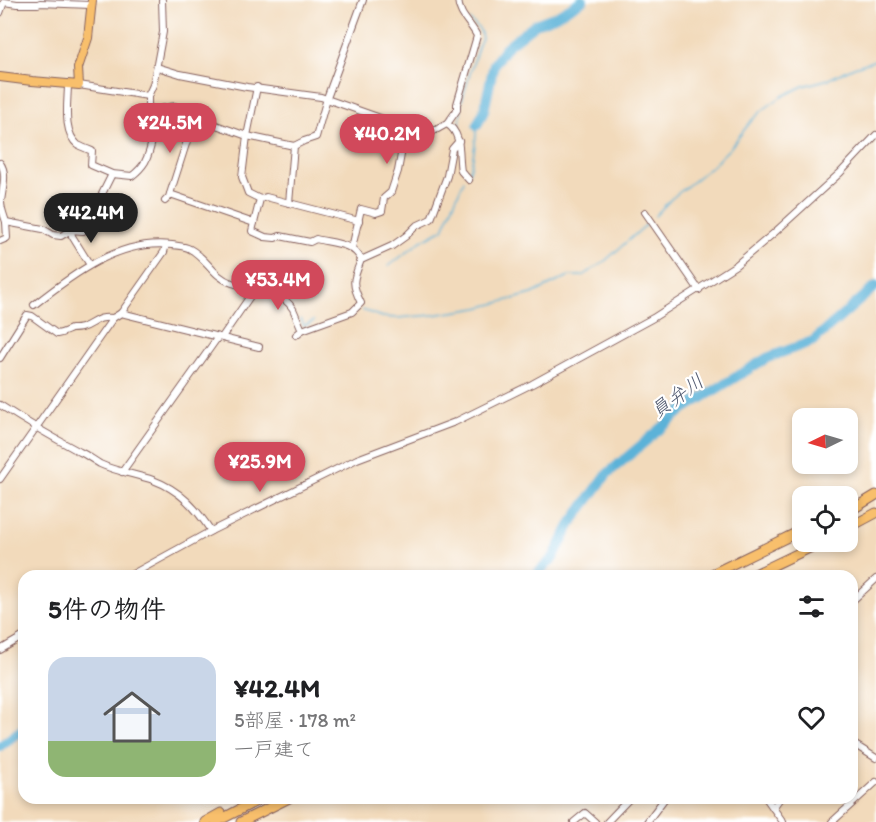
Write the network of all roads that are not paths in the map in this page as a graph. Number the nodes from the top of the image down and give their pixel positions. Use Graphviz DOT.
graph roads {
  1 [pos="162,0"];
  2 [pos="363,0"];
  3 [pos="458,0"];
  4 [pos="92,3"];
  5 [pos="0,13"];
  6 [pos="157,67"];
  7 [pos="0,77"];
  8 [pos="68,84"];
  9 [pos="79,85"];
  10 [pos="257,87"];
  11 [pos="148,96"];
  12 [pos="327,98"];
  13 [pos="155,110"];
  14 [pos="194,119"];
  15 [pos="447,124"];
  16 [pos="406,127"];
  17 [pos="876,135"];
  18 [pos="247,136"];
  19 [pos="459,141"];
  20 [pos="294,146"];
  21 [pos="0,163"];
  22 [pos="112,174"];
  23 [pos="469,180"];
  24 [pos="170,194"];
  25 [pos="260,199"];
  26 [pos="165,201"];
  27 [pos="289,203"];
  28 [pos="645,212"];
  29 [pos="359,221"];
  30 [pos="6,222"];
  31 [pos="254,223"];
  32 [pos="71,231"];
  33 [pos="0,242"];
  34 [pos="166,244"];
  35 [pos="352,248"];
  36 [pos="361,260"];
  37 [pos="90,265"];
  38 [pos="255,289"];
  39 [pos="699,290"];
  40 [pos="34,305"];
  41 [pos="122,313"];
  42 [pos="113,318"];
  43 [pos="302,330"];
  44 [pos="296,335"];
  45 [pos="220,337"];
  46 [pos="259,346"];
  47 [pos="0,358"];
  48 [pos="0,405"];
  49 [pos="36,428"];
  50 [pos="122,472"];
  51 [pos="0,479"];
  52 [pos="876,490"];
  53 [pos="876,495"];
  54 [pos="858,500"];
  55 [pos="858,506"];
  56 [pos="876,513"];
  57 [pos="858,523"];
  58 [pos="211,531"];
  59 [pos="792,535"];
  60 [pos="792,541"];
  61 [pos="801,552"];
  62 [pos="140,570"];
  63 [pos="720,570"];
  64 [pos="733,570"];
  65 [pos="764,570"];
  66 [pos="876,579"];
  67 [pos="858,596"];
  68 [pos="18,639"];
  69 [pos="1,649"];
  70 [pos="858,747"];
  71 [pos="876,759"];
  72 [pos="876,782"];
  73 [pos="858,798"];
  74 [pos="239,804"];
  75 [pos="250,804"];
  76 [pos="277,804"];
  77 [pos="624,804"];
  78 [pos="660,804"];
  79 [pos="770,804"];
  80 [pos="776,804"];
  81 [pos="852,804"];
  82 [pos="773,808"];
  83 [pos="205,822"];
  84 [pos="216,822"];
  85 [pos="241,822"];
  86 [pos="574,822"];
  87 [pos="595,822"];
  88 [pos="607,822"];
  89 [pos="647,822"];
  90 [pos="783,822"];
  91 [pos="832,822"];
  1 -- 6 [label="street"];
  2 -- 12 [label="street"];
  3 -- 15 [label="street"];
  4 -- 5 [label="street"];
  4 -- 9 [label="main road"];
  6 -- 10 [label="street"];
  6 -- 11 [label="street"];
  7 -- 8 [label="main road"];
  8 -- 9 [label="main road"];
  8 -- 22 [label="street"];
  9 -- 11 [label="street"];
  10 -- 12 [label="street"];
  10 -- 18 [label="street"];
  11 -- 13 [label="street"];
  12 -- 16 [label="street"];
  12 -- 20 [label="street"];
  13 -- 14 [label="street"];
  13 -- 22 [label="street"];
  14 -- 18 [label="street"];
  14 -- 24 [label="street"];
  15 -- 16 [label="street"];
  15 -- 19 [label="street"];
  16 -- 29 [label="street"];
  17 -- 39 [label="street"];
  18 -- 20 [label="street"];
  18 -- 25 [label="street"];
  19 -- 23 [label="street"];
  19 -- 36 [label="street"];
  20 -- 27 [label="street"];
  21 -- 30 [label="street"];
  22 -- 32 [label="street"];
  24 -- 26 [label="street"];
  24 -- 31 [label="street"];
  25 -- 27 [label="street"];
  25 -- 31 [label="street"];
  27 -- 29 [label="street"];
  28 -- 39 [label="street"];
  29 -- 35 [label="street"];
  30 -- 32 [label="street"];
  30 -- 33 [label="street"];
  31 -- 35 [label="street"];
  32 -- 37 [label="street"];
  34 -- 37 [label="street"];
  34 -- 38 [label="street"];
  34 -- 41 [label="street"];
  35 -- 36 [label="street"];
  36 -- 43 [label="street"];
  37 -- 40 [label="street"];
  38 -- 43 [label="street"];
  38 -- 45 [label="street"];
  39 -- 58 [label="street"];
  41 -- 42 [label="street"];
  41 -- 45 [label="street"];
  42 -- 47 [label="street"];
  42 -- 49 [label="street"];
  43 -- 44 [label="street"];
  45 -- 46 [label="street"];
  45 -- 50 [label="street"];
  48 -- 49 [label="street"];
  49 -- 50 [label="street"];
  49 -- 51 [label="street"];
  50 -- 58 [label="street"];
  52 -- 54 [label="highway"];
  53 -- 55 [label="highway"];
  56 -- 57 [label="highway"];
  58 -- 62 [label="street"];
  59 -- 63 [label="highway"];
  60 -- 64 [label="highway"];
  61 -- 65 [label="highway"];
  66 -- 67 [label="street"];
  68 -- 69 [label="street"];
  70 -- 71 [label="street"];
  72 -- 73 [label="street"];
  74 -- 83 [label="highway"];
  75 -- 84 [label="highway"];
  76 -- 85 [label="highway"];
  77 -- 88 [label="street"];
  78 -- 89 [label="street"];
  79 -- 82 [label="street"];
  80 -- 82 [label="street"];
  81 -- 91 [label="street"];
  82 -- 90 [label="street"];
  86 -- 87 [label="street"];
}
